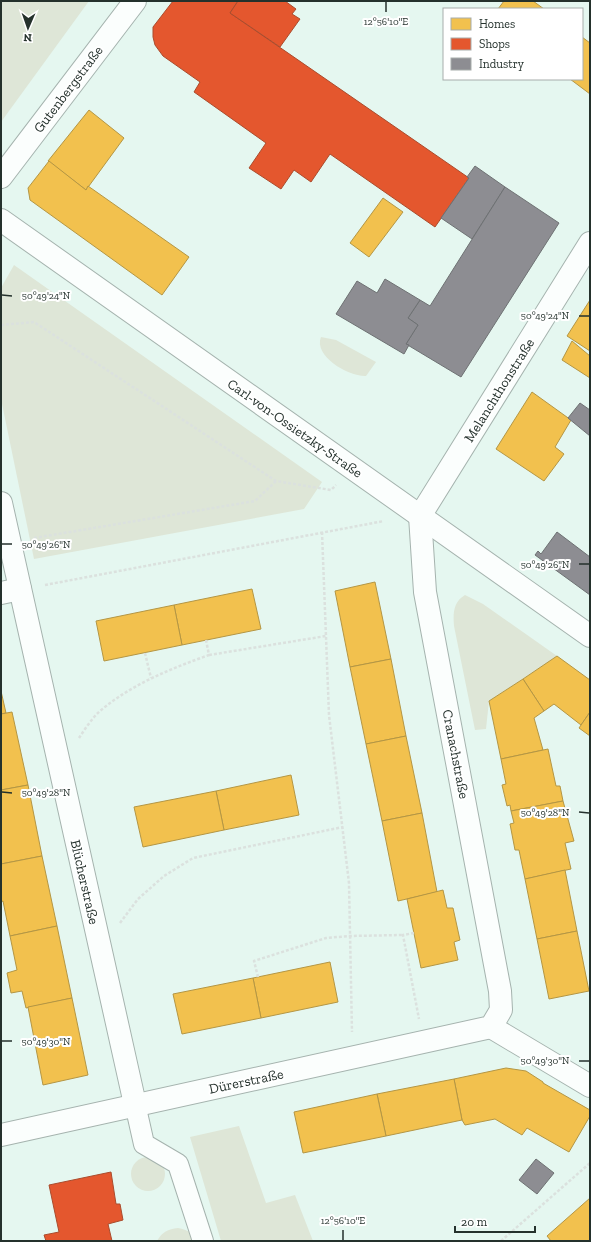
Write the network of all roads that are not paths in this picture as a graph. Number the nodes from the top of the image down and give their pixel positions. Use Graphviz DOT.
graph roads {
  1 [pos="135,1"];
  2 [pos="1,177"];
  3 [pos="1,220"];
  4 [pos="590,243"];
  5 [pos="1,503"];
  6 [pos="420,516"];
  7 [pos="10,591"];
  8 [pos="590,636"];
  9 [pos="490,1027"];
  10 [pos="590,1086"];
  11 [pos="135,1104"];
  12 [pos="1,1135"];
  13 [pos="203,1241"];
  1 -- 2 [label="street, Gutenbergstraße"];
  3 -- 6 [label="street, Carl-von-Ossietzky-Straße"];
  4 -- 6 [label="street, Melanchthonstraße"];
  5 -- 7 [label="street, Blücherstraße"];
  6 -- 8 [label="street, Carl-von-Ossietzky-Straße"];
  6 -- 9 [label="street, Cranachstraße"];
  7 -- 11 [label="street, Blücherstraße"];
  9 -- 10 [label="street"];
  9 -- 11 [label="street, Dürerstraße"];
  11 -- 12 [label="street, Dürerstraße"];
  11 -- 13 [label="street, Blücherstraße"];
}
